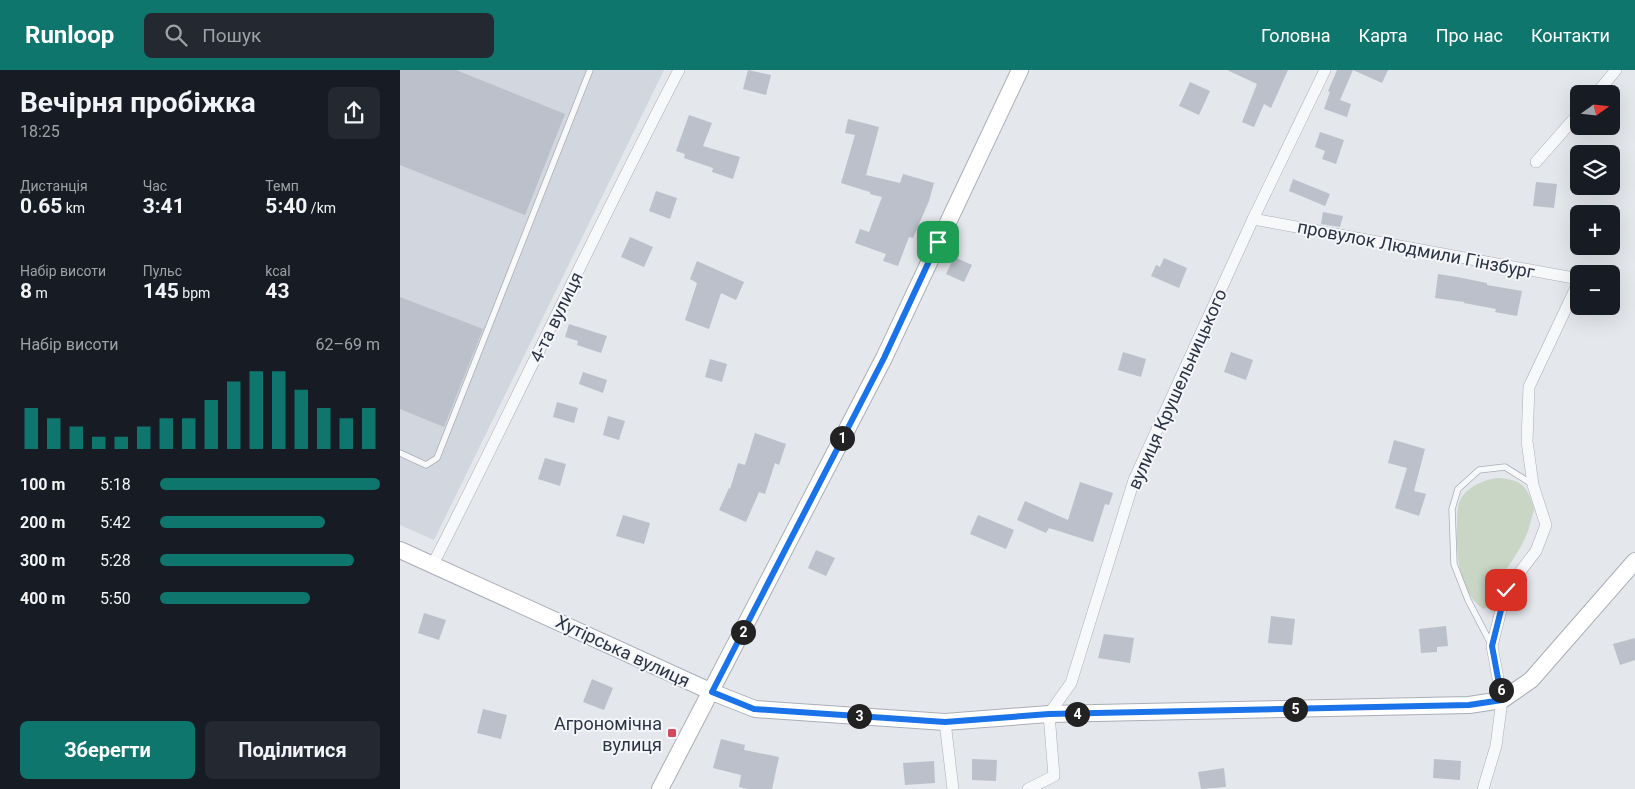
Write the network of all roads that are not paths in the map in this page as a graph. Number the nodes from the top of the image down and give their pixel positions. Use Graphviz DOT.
graph roads {
  1 [pos="590,70"];
  2 [pos="679,70"];
  3 [pos="1020,70"];
  4 [pos="1325,70"];
  5 [pos="1616,70"];
  6 [pos="1604,85"];
  7 [pos="1570,123"];
  8 [pos="1536,162"];
  9 [pos="1253,219"];
  10 [pos="1570,278"];
  11 [pos="1570,299"];
  12 [pos="400,453"];
  13 [pos="1533,485"];
  14 [pos="400,550"];
  15 [pos="1635,561"];
  16 [pos="433,564"];
  17 [pos="1492,646"];
  18 [pos="712,692"];
  19 [pos="1502,700"];
  20 [pos="1049,714"];
  21 [pos="945,722"];
  22 [pos="660,789"];
  23 [pos="953,789"];
  24 [pos="1028,789"];
  25 [pos="1483,789"];
  1 -- 12 [label="lane"];
  2 -- 16 [label="street, 4-та вулиця"];
  3 -- 18 [label="main road"];
  4 -- 9 [label="street, вулиця Крушельницького"];
  5 -- 6 [label="street"];
  7 -- 8 [label="street"];
  9 -- 10 [label="street, провулок Людмили Гінзбург"];
  9 -- 20 [label="street, вулиця Крушельницького"];
  11 -- 13 [label="street, провулок Людмили Гінзбург"];
  13 -- 17 [label="street, провулок Людмили Гінзбург"];
  13 -- 17 [label="lane"];
  14 -- 16 [label="main road, Хутірська вулиця"];
  15 -- 19 [label="main road, Хутірська вулиця"];
  16 -- 18 [label="main road, Хутірська вулиця"];
  17 -- 19 [label="street, провулок Людмили Гінзбург"];
  18 -- 21 [label="main road, Хутірська вулиця"];
  18 -- 22 [label="main road"];
  19 -- 20 [label="main road, Хутірська вулиця"];
  19 -- 25 [label="street, провулок Людмили Гінзбург"];
  20 -- 21 [label="main road, Хутірська вулиця"];
  20 -- 24 [label="street"];
  21 -- 23 [label="street"];
}
